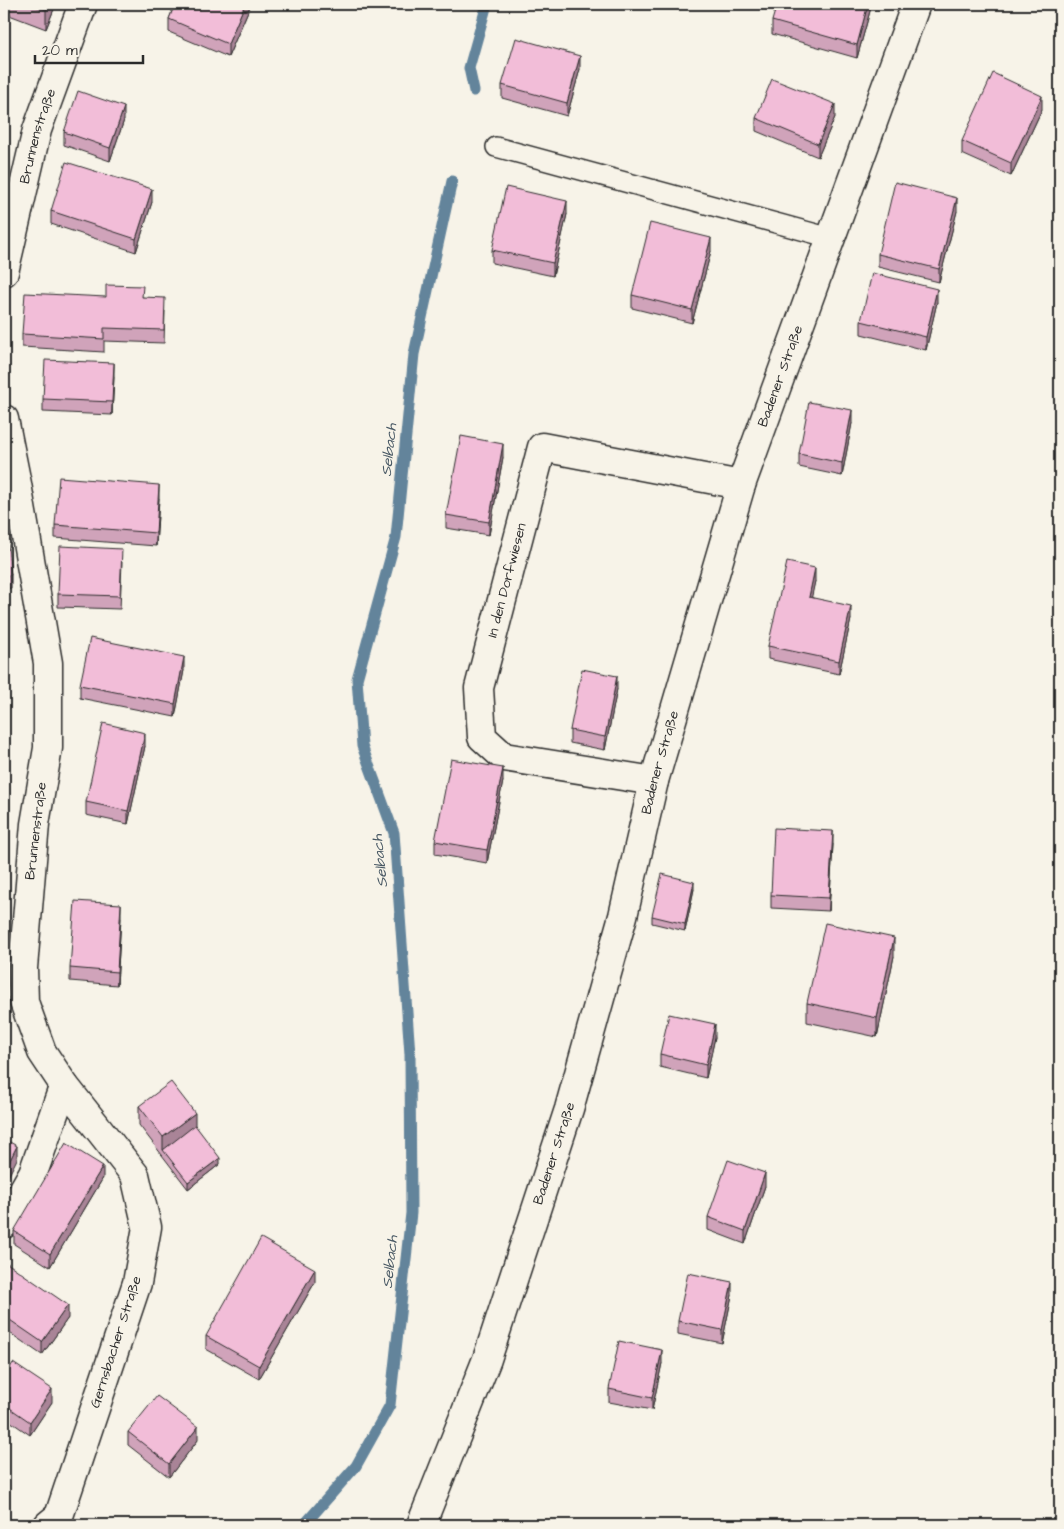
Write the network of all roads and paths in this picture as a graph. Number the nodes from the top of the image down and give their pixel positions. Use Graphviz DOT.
graph roads {
  1 [pos="83,4"];
  2 [pos="916,4"];
  3 [pos="496,147"];
  4 [pos="831,238"];
  5 [pos="4,272"];
  6 [pos="4,419"];
  7 [pos="741,486"];
  8 [pos="654,781"];
  9 [pos="64,1084"];
  10 [pos="4,1224"];
  11 [pos="60,1522"];
  12 [pos="421,1525"];
  1 -- 5 [label="street, Brunnenstraße"];
  2 -- 4 [label="street, Badener Straße"];
  3 -- 4 [label="lane"];
  4 -- 7 [label="street, Badener Straße"];
  6 -- 9 [label="street, Brunnenstraße"];
  7 -- 8 [label="street, Badener Straße"];
  7 -- 8 [label="street, In den Dorfwiesen"];
  8 -- 12 [label="street, Badener Straße"];
  9 -- 10 [label="street"];
  9 -- 11 [label="street, Gernsbacher Straße"];
}
